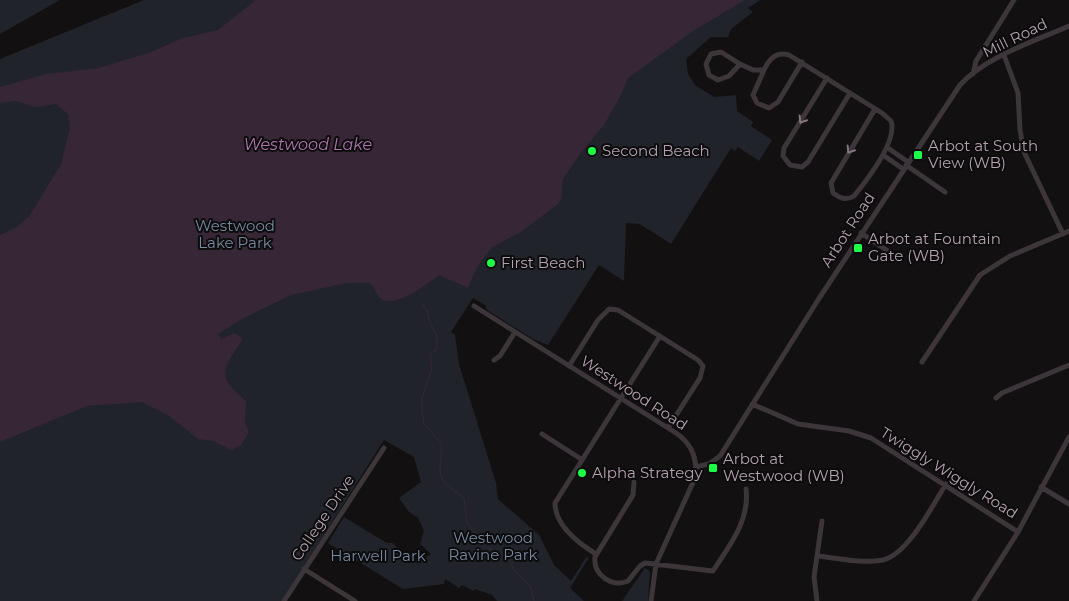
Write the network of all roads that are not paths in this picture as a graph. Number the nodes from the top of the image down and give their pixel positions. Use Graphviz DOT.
graph roads {
  1 [pos="1014,0"];
  2 [pos="1069,26"];
  3 [pos="1004,55"];
  4 [pos="802,62"];
  5 [pos="740,64"];
  6 [pos="764,70"];
  7 [pos="973,74"];
  8 [pos="826,78"];
  9 [pos="850,93"];
  10 [pos="875,109"];
  11 [pos="888,148"];
  12 [pos="883,155"];
  13 [pos="906,165"];
  14 [pos="945,192"];
  15 [pos="1069,231"];
  16 [pos="861,233"];
  17 [pos="1063,234"];
  18 [pos="900,259"];
  19 [pos="474,306"];
  20 [pos="515,332"];
  21 [pos="660,336"];
  22 [pos="494,360"];
  23 [pos="922,362"];
  24 [pos="1069,364"];
  25 [pos="569,366"];
  26 [pos="620,398"];
  27 [pos="996,398"];
  28 [pos="752,404"];
  29 [pos="668,428"];
  30 [pos="542,434"];
  31 [pos="1069,437"];
  32 [pos="384,448"];
  33 [pos="581,459"];
  34 [pos="696,466"];
  35 [pos="634,482"];
  36 [pos="946,484"];
  37 [pos="1041,487"];
  38 [pos="746,489"];
  39 [pos="1069,504"];
  40 [pos="822,521"];
  41 [pos="1018,532"];
  42 [pos="596,554"];
  43 [pos="817,556"];
  44 [pos="656,564"];
  45 [pos="304,569"];
  46 [pos="284,601"];
  47 [pos="355,601"];
  48 [pos="651,601"];
  49 [pos="817,601"];
  50 [pos="974,601"];
  1 -- 7 [label="street, Arbot Road"];
  2 -- 3 [label="street, Mill Road"];
  3 -- 7 [label="street, Mill Road"];
  3 -- 17 [label="street"];
  4 -- 6 [label="street"];
  4 -- 6 [label="street"];
  4 -- 8 [label="street"];
  5 -- 5 [label="street"];
  5 -- 6 [label="street"];
  7 -- 13 [label="street, Arbot Road"];
  8 -- 9 [label="street"];
  8 -- 9 [label="street, one-way"];
  9 -- 10 [label="street"];
  10 -- 11 [label="street"];
  10 -- 12 [label="street, one-way"];
  11 -- 12 [label="street"];
  11 -- 13 [label="street"];
  12 -- 13 [label="street"];
  13 -- 14 [label="street"];
  13 -- 16 [label="street, Arbot Road"];
  15 -- 17 [label="street"];
  16 -- 18 [label="street"];
  16 -- 28 [label="street, Arbot Road"];
  17 -- 23 [label="street"];
  19 -- 20 [label="street, Westwood Road"];
  20 -- 22 [label="street"];
  20 -- 25 [label="street, Westwood Road"];
  21 -- 25 [label="street"];
  21 -- 26 [label="street"];
  21 -- 29 [label="street"];
  24 -- 27 [label="street"];
  25 -- 26 [label="street, Westwood Road"];
  26 -- 29 [label="street, Westwood Road"];
  26 -- 33 [label="street"];
  28 -- 34 [label="street, Arbot Road"];
  28 -- 36 [label="street, Twiggly Wiggly Road"];
  29 -- 34 [label="street, Westwood Road"];
  30 -- 33 [label="street"];
  31 -- 37 [label="street"];
  32 -- 45 [label="street, College Drive"];
  33 -- 42 [label="street"];
  34 -- 44 [label="street"];
  35 -- 42 [label="street"];
  36 -- 41 [label="street, Twiggly Wiggly Road"];
  36 -- 43 [label="street"];
  37 -- 39 [label="street"];
  37 -- 41 [label="street"];
  38 -- 44 [label="street"];
  40 -- 43 [label="street"];
  41 -- 50 [label="street"];
  42 -- 44 [label="street"];
  43 -- 49 [label="street"];
  44 -- 48 [label="street"];
  45 -- 46 [label="street, College Drive"];
  45 -- 47 [label="street"];
}
